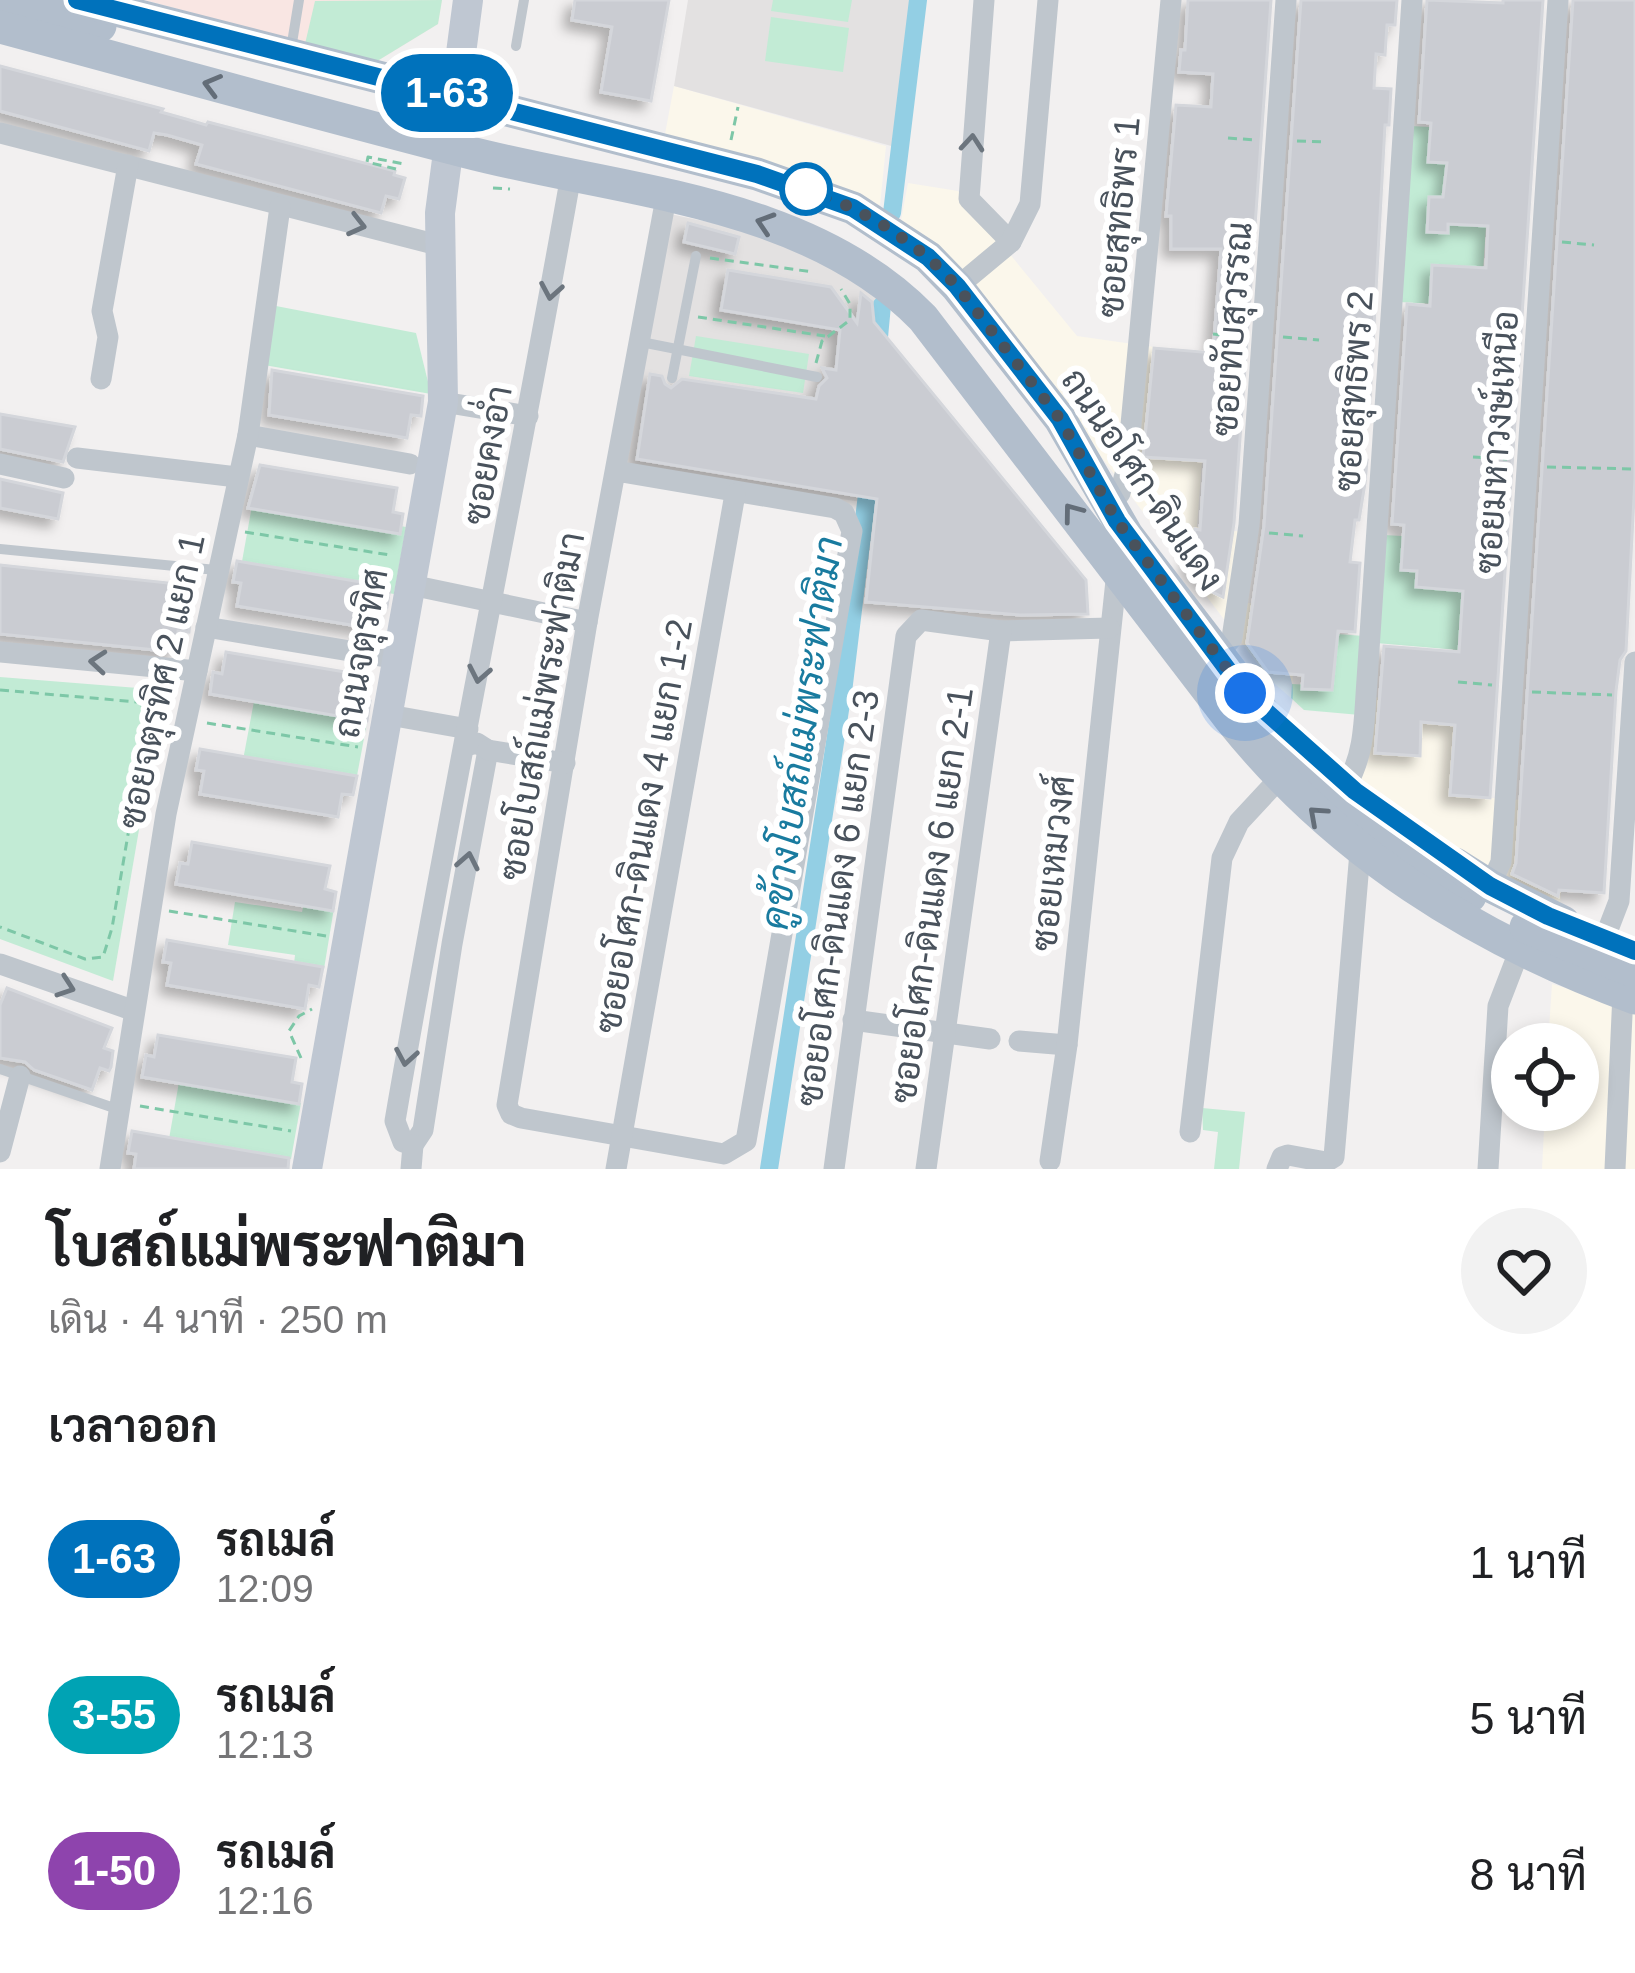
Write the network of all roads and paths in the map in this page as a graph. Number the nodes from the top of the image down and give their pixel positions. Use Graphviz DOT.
graph roads {
  1 [pos="4,0"];
  2 [pos="76,0"];
  3 [pos="299,0"];
  4 [pos="468,0"];
  5 [pos="524,0"];
  6 [pos="984,0"];
  7 [pos="1048,0"];
  8 [pos="1171,0"];
  9 [pos="1286,0"];
  10 [pos="1412,0"];
  11 [pos="1558,0"];
  12 [pos="0,27"];
  13 [pos="517,46"];
  14 [pos="285,55"];
  15 [pos="484,65"];
  16 [pos="510,79"];
  17 [pos="454,95"];
  18 [pos="269,101"];
  19 [pos="738,107"];
  20 [pos="0,133"];
  21 [pos="1228,138"];
  22 [pos="1277,141"];
  23 [pos="1326,142"];
  24 [pos="447,147"];
  25 [pos="729,151"];
  26 [pos="382,160"];
  27 [pos="128,165"];
  28 [pos="396,169"];
  29 [pos="572,176"];
  30 [pos="666,198"];
  31 [pos="280,207"];
  32 [pos="1542,241"];
  33 [pos="1011,242"];
  34 [pos="438,245"];
  35 [pos="1594,245"];
  36 [pos="696,256"];
  37 [pos="818,273"];
  38 [pos="832,280"];
  39 [pos="957,286"];
  40 [pos="684,316"];
  41 [pos="1213,334"];
  42 [pos="828,337"];
  43 [pos="1263,337"];
  44 [pos="1319,340"];
  45 [pos="641,342"];
  46 [pos="677,351"];
  47 [pos="815,376"];
  48 [pos="672,378"];
  49 [pos="101,380"];
  50 [pos="443,402"];
  51 [pos="528,416"];
  52 [pos="248,435"];
  53 [pos="1473,457"];
  54 [pos="76,458"];
  55 [pos="0,464"];
  56 [pos="410,464"];
  57 [pos="1527,464"];
  58 [pos="1635,470"];
  59 [pos="616,471"];
  60 [pos="237,477"];
  61 [pos="64,478"];
  62 [pos="735,494"];
  63 [pos="1110,512"];
  64 [pos="225,529"];
  65 [pos="1248,531"];
  66 [pos="1303,536"];
  67 [pos="0,549"];
  68 [pos="216,570"];
  69 [pos="406,571"];
  70 [pos="1117,572"];
  71 [pos="494,602"];
  72 [pos="587,622"];
  73 [pos="206,627"];
  74 [pos="1108,628"];
  75 [pos="1001,631"];
  76 [pos="0,652"];
  77 [pos="1216,656"];
  78 [pos="398,659"];
  79 [pos="1635,662"];
  80 [pos="196,671"];
  81 [pos="1458,682"];
  82 [pos="1512,688"];
  83 [pos="0,690"];
  84 [pos="1245,693"];
  85 [pos="1634,695"];
  86 [pos="389,715"];
  87 [pos="186,719"];
  88 [pos="466,738"];
  89 [pos="365,748"];
  90 [pos="488,750"];
  91 [pos="565,763"];
  92 [pos="1279,778"];
  93 [pos="1347,784"];
  94 [pos="1360,852"];
  95 [pos="1490,886"];
  96 [pos="1627,903"];
  97 [pos="150,908"];
  98 [pos="0,926"];
  99 [pos="332,937"];
  100 [pos="426,940"];
  101 [pos="452,944"];
  102 [pos="1620,946"];
  103 [pos="1520,949"];
  104 [pos="0,964"];
  105 [pos="1631,988"];
  106 [pos="319,1006"];
  107 [pos="132,1010"];
  108 [pos="853,1020"];
  109 [pos="946,1032"];
  110 [pos="990,1039"];
  111 [pos="1019,1042"];
  112 [pos="1067,1045"];
  113 [pos="308,1070"];
  114 [pos="10,1072"];
  115 [pos="120,1106"];
  116 [pos="296,1132"];
  117 [pos="1190,1132"];
  118 [pos="622,1136"];
  119 [pos="413,1145"];
  120 [pos="0,1152"];
  121 [pos="1050,1161"];
  122 [pos="110,1169"];
  123 [pos="307,1169"];
  124 [pos="411,1169"];
  125 [pos="616,1169"];
  126 [pos="834,1169"];
  127 [pos="926,1169"];
  128 [pos="1277,1169"];
  129 [pos="1488,1169"];
  130 [pos="1615,1169"];
  1 -- 63 [label="main road"];
  2 -- 14 [label="main road, ถนนอโศก-ดินแดง"];
  3 -- 14 [label="lane"];
  4 -- 17 [label="street, ถนนจตุรทิศ"];
  5 -- 13 [label="lane"];
  33 -- 6 [label="street, one-way"];
  7 -- 33 [label="street"];
  8 -- 63 [label="street, ซอยสุทธิพร 1"];
  9 -- 22 [label="street, ซอยทับสุวรรณ"];
  10 -- 93 [label="street, ซอยสุทธิพร 2"];
  11 -- 32 [label="street, ซอยมหาวงษ์เหนือ"];
  18 -- 12 [label="main road, ถนนอโศก-ดินแดง, one-way"];
  14 -- 17 [label="main road, ถนนอโศก-ดินแดง"];
  14 -- 18 [label="main road"];
  15 -- 16 [label="path"];
  17 -- 24 [label="street, ถนนจตุรทิศ"];
  17 -- 39 [label="main road, ถนนอโศก-ดินแดง"];
  18 -- 24 [label="main road, ถนนอโศก-ดินแดง"];
  19 -- 25 [label="path"];
  20 -- 27 [label="street"];
  21 -- 22 [label="path"];
  22 -- 23 [label="path"];
  22 -- 43 [label="street, ซอยทับสุวรรณ"];
  24 -- 29 [label="main road, ถนนอโศก-ดินแดง"];
  24 -- 34 [label="street, ถนนจตุรทิศ"];
  26 -- 28 [label="path"];
  27 -- 31 [label="street"];
  27 -- 49 [label="street"];
  29 -- 30 [label="main road, ถนนอโศก-ดินแดง"];
  29 -- 51 [label="street, ซอยคงอ่ำ, one-way"];
  30 -- 45 [label="street, ซอยโบสถ์แม่พระฟาติมา"];
  70 -- 30 [label="main road, ถนนอโศก-ดินแดง, one-way"];
  31 -- 34 [label="street, one-way"];
  31 -- 52 [label="street, ซอยจตุรทิศ 2 แยก 1"];
  32 -- 35 [label="path"];
  32 -- 57 [label="street, ซอยมหาวงษ์เหนือ"];
  33 -- 39 [label="street"];
  34 -- 50 [label="street, ถนนจตุรทิศ"];
  36 -- 37 [label="path"];
  36 -- 40 [label="lane"];
  38 -- 42 [label="path"];
  39 -- 63 [label="main road, ถนนอโศก-ดินแดง"];
  40 -- 42 [label="path"];
  40 -- 46 [label="lane"];
  41 -- 43 [label="path"];
  42 -- 47 [label="path"];
  43 -- 44 [label="path"];
  43 -- 65 [label="street, ซอยทับสุวรรณ"];
  45 -- 46 [label="lane"];
  45 -- 59 [label="street, ซอยโบสถ์แม่พระฟาติมา"];
  46 -- 47 [label="lane"];
  46 -- 48 [label="lane"];
  50 -- 51 [label="street"];
  50 -- 69 [label="street, ถนนจตุรทิศ"];
  51 -- 71 [label="street, ซอยคงอ่ำ"];
  52 -- 56 [label="street"];
  52 -- 60 [label="street, ซอยจตุรทิศ 2 แยก 1"];
  53 -- 57 [label="path"];
  54 -- 60 [label="street"];
  55 -- 61 [label="street"];
  57 -- 58 [label="path"];
  57 -- 82 [label="street, ซอยมหาวงษ์เหนือ"];
  59 -- 62 [label="street"];
  59 -- 72 [label="street, ซอยโบสถ์แม่พระฟาติมา"];
  60 -- 64 [label="street, ซอยจตุรทิศ 2 แยก 1"];
  62 -- 118 [label="street, ซอยอโศก-ดินแดง 4 แยก 1-2"];
  62 -- 118 [label="street"];
  63 -- 77 [label="main road, ถนนอโศก-ดินแดง"];
  64 -- 68 [label="street, ซอยจตุรทิศ 2 แยก 1"];
  64 -- 69 [label="path"];
  65 -- 66 [label="path"];
  65 -- 77 [label="street, ซอยทับสุวรรณ"];
  67 -- 68 [label="lane"];
  68 -- 73 [label="street, ซอยจตุรทิศ 2 แยก 1"];
  69 -- 71 [label="street"];
  69 -- 78 [label="street, ถนนจตุรทิศ"];
  70 -- 74 [label="street, ซอยเหมวงศ์"];
  70 -- 92 [label="main road, ถนนอโศก-ดินแดง"];
  71 -- 72 [label="street"];
  71 -- 88 [label="street, ซอยคงอ่ำ, one-way"];
  72 -- 91 [label="street, ซอยโบสถ์แม่พระฟาติมา"];
  73 -- 78 [label="street"];
  73 -- 80 [label="street, ซอยจตุรทิศ 2 แยก 1"];
  74 -- 75 [label="street"];
  74 -- 112 [label="street, ซอยเหมวงศ์"];
  75 -- 108 [label="street, ซอยอโศก-ดินแดง 6 แยก 2-3"];
  75 -- 109 [label="street, ซอยอโศก-ดินแดง 6 แยก 2-1"];
  80 -- 76 [label="street, one-way"];
  77 -- 84 [label="main road, ถนนอโศก-ดินแดง"];
  78 -- 86 [label="street, ถนนจตุรทิศ"];
  79 -- 85 [label="street"];
  80 -- 87 [label="street, ซอยจตุรทิศ 2 แยก 1"];
  81 -- 82 [label="path"];
  82 -- 85 [label="path"];
  82 -- 95 [label="street, ซอยมหาวงษ์เหนือ"];
  83 -- 98 [label="path"];
  84 -- 93 [label="main road, ถนนอโศก-ดินแดง"];
  84 -- 105 [label="main road, ถนนอโศก-ดินแดง"];
  85 -- 96 [label="street"];
  86 -- 88 [label="street"];
  86 -- 123 [label="street, ถนนจตุรทิศ"];
  87 -- 89 [label="path"];
  87 -- 97 [label="street, ซอยจตุรทิศ 2 แยก 1"];
  88 -- 90 [label="street"];
  88 -- 100 [label="street, ซอยคงอ่ำ"];
  90 -- 91 [label="street"];
  101 -- 90 [label="street, one-way"];
  91 -- 118 [label="street, ซอยโบสถ์แม่พระฟาติมา"];
  94 -- 92 [label="main road, ถนนอโศก-ดินแดง, one-way"];
  92 -- 117 [label="street"];
  93 -- 95 [label="main road, ถนนอโศก-ดินแดง"];
  94 -- 103 [label="main road, ถนนอโศก-ดินแดง"];
  94 -- 128 [label="street"];
  95 -- 102 [label="main road, ถนนอโศก-ดินแดง"];
  96 -- 102 [label="street"];
  97 -- 99 [label="path"];
  97 -- 107 [label="street, ซอยจตุรทิศ 2 แยก 1"];
  100 -- 101 [label="street"];
  100 -- 119 [label="street, ซอยคงอ่ำ, one-way"];
  101 -- 119 [label="street"];
  103 -- 105 [label="main road, ถนนอโศก-ดินแดง"];
  103 -- 129 [label="street"];
  104 -- 107 [label="street, one-way"];
  105 -- 130 [label="street"];
  106 -- 113 [label="path"];
  107 -- 115 [label="street, ซอยจตุรทิศ 2 แยก 1"];
  108 -- 109 [label="street"];
  108 -- 126 [label="street, ซอยอโศก-ดินแดง 6 แยก 2-3"];
  109 -- 110 [label="street"];
  109 -- 127 [label="street, ซอยอโศก-ดินแดง 6 แยก 2-1"];
  111 -- 112 [label="street"];
  112 -- 121 [label="street, ซอยเหมวงศ์"];
  114 -- 115 [label="lane"];
  114 -- 120 [label="street"];
  115 -- 116 [label="path"];
  115 -- 122 [label="street, ซอยจตุรทิศ 2 แยก 1"];
  118 -- 125 [label="street, ซอยอโศก-ดินแดง 4 แยก 1-2"];
  119 -- 124 [label="street"];
}
